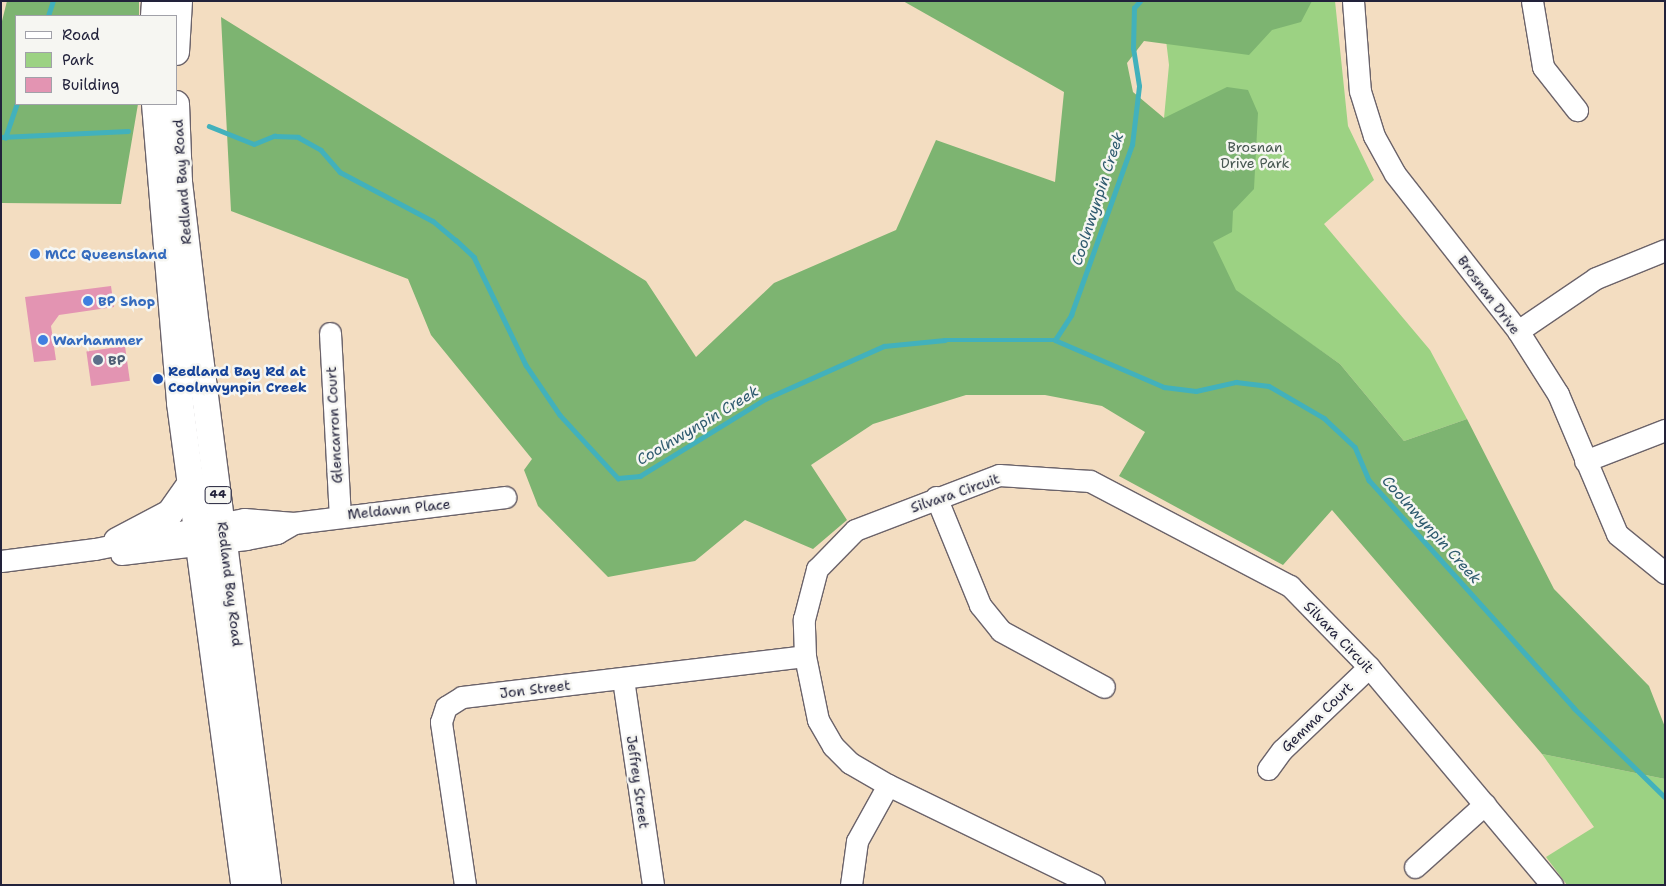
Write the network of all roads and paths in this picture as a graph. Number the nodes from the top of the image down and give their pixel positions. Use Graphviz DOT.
graph roads {
  1 [pos="155,1"];
  2 [pos="179,1"];
  3 [pos="1353,1"];
  4 [pos="1532,1"];
  5 [pos="154,15"];
  6 [pos="178,18"];
  7 [pos="155,105"];
  8 [pos="176,105"];
  9 [pos="1577,110"];
  10 [pos="1665,250"];
  11 [pos="1518,331"];
  12 [pos="330,333"];
  13 [pos="1665,430"];
  14 [pos="1585,461"];
  15 [pos="192,482"];
  16 [pos="936,497"];
  17 [pos="505,498"];
  18 [pos="340,516"];
  19 [pos="212,535"];
  20 [pos="106,545"];
  21 [pos="1,561"];
  22 [pos="1665,573"];
  23 [pos="805,656"];
  24 [pos="1369,667"];
  25 [pos="622,679"];
  26 [pos="1104,687"];
  27 [pos="1268,769"];
  28 [pos="888,785"];
  29 [pos="1485,804"];
  30 [pos="1415,867"];
  31 [pos="1086,883"];
  32 [pos="244,885"];
  33 [pos="268,885"];
  34 [pos="465,885"];
  35 [pos="653,885"];
  36 [pos="851,885"];
  37 [pos="1552,885"];
  1 -- 5 [label="main road"];
  2 -- 6 [label="main road"];
  3 -- 11 [label="street, Brosnan Drive"];
  4 -- 9 [label="street"];
  7 -- 15 [label="main road, Redland Bay Road / 44"];
  8 -- 19 [label="main road, Redland Bay Road / 44"];
  10 -- 11 [label="street"];
  11 -- 14 [label="street, Brosnan Drive"];
  12 -- 18 [label="street, Glencarron Court"];
  13 -- 14 [label="street"];
  14 -- 22 [label="street, Brosnan Drive"];
  15 -- 19 [label="main road, Redland Bay Road / 44"];
  15 -- 20 [label="main road"];
  16 -- 23 [label="street, Silvara Circuit"];
  16 -- 24 [label="street, Silvara Circuit"];
  16 -- 26 [label="street"];
  17 -- 18 [label="street, Meldawn Place"];
  18 -- 19 [label="street, Meldawn Place"];
  19 -- 20 [label="street, Meldawn Place"];
  19 -- 32 [label="main road, Redland Bay Road / 44"];
  19 -- 33 [label="main road, Redland Bay Road / 44"];
  20 -- 21 [label="street"];
  23 -- 25 [label="street, Jon Street"];
  23 -- 28 [label="street, Silvara Circuit"];
  24 -- 27 [label="street, Gemma Court"];
  24 -- 29 [label="street, Silvara Circuit"];
  25 -- 34 [label="street, Jon Street"];
  25 -- 35 [label="street, Jeffrey Street"];
  28 -- 31 [label="street, Silvara Circuit"];
  28 -- 36 [label="street"];
  29 -- 30 [label="street"];
  29 -- 37 [label="street, Silvara Circuit"];
}
